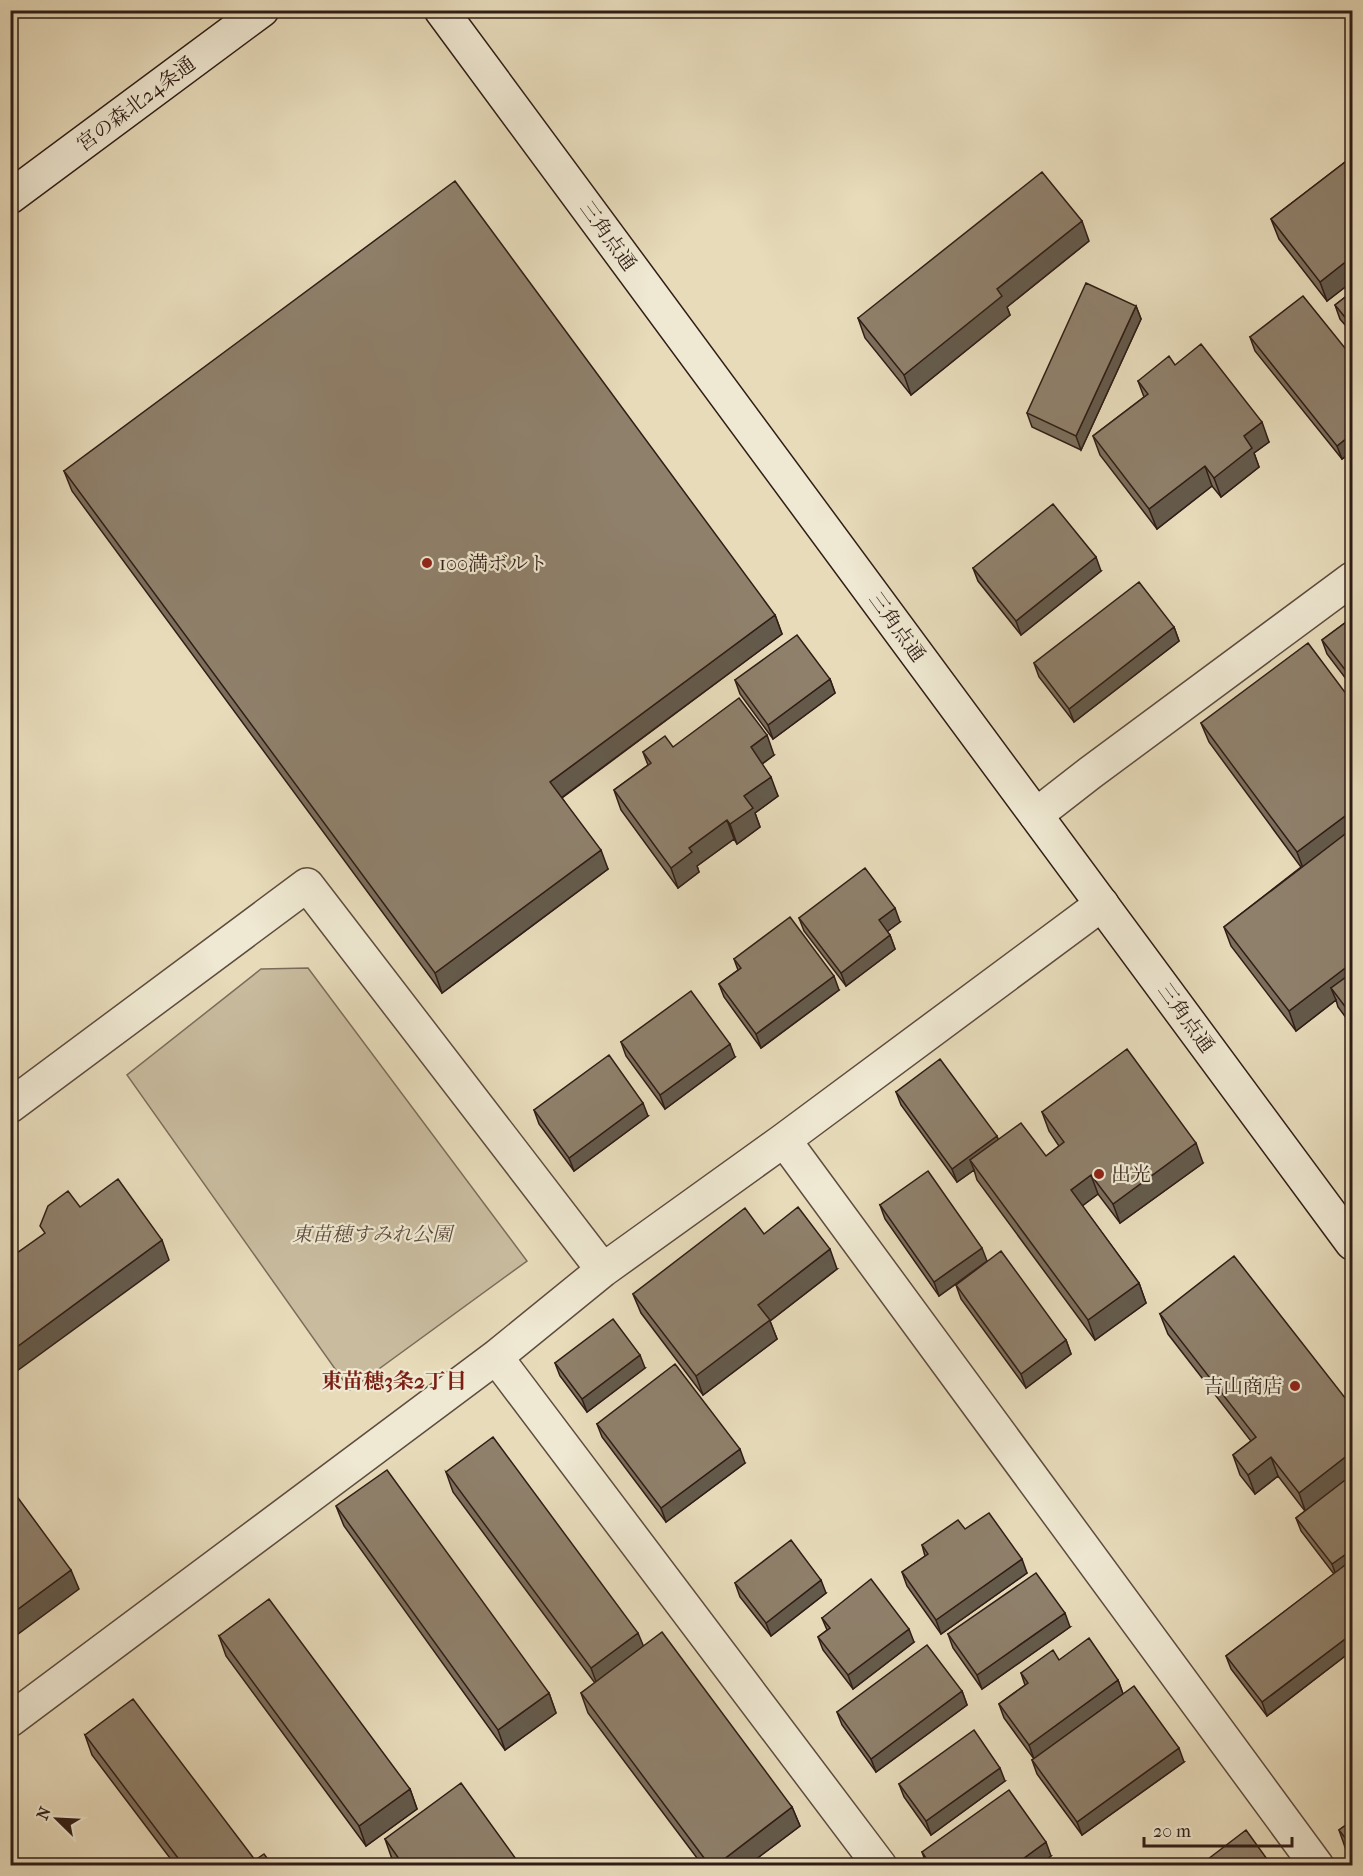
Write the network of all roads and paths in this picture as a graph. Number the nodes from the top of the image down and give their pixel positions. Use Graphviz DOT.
graph roads {
  1 [pos="262,10"];
  2 [pos="441,10"];
  3 [pos="10,197"];
  4 [pos="1353,579"];
  5 [pos="1036,815"];
  6 [pos="1102,904"];
  7 [pos="10,1106"];
  8 [pos="784,1140"];
  9 [pos="1353,1243"];
  10 [pos="603,1270"];
  11 [pos="496,1357"];
  12 [pos="10,1720"];
  13 [pos="871,1862"];
  14 [pos="1317,1866"];
  1 -- 3 [label="street, 宮の森北24条通"];
  2 -- 5 [label="street, 三角点通"];
  4 -- 5 [label="street"];
  5 -- 6 [label="street, 三角点通"];
  6 -- 8 [label="street"];
  6 -- 9 [label="street, 三角点通"];
  7 -- 10 [label="street"];
  8 -- 10 [label="street"];
  8 -- 14 [label="street"];
  10 -- 11 [label="street"];
  11 -- 12 [label="street"];
  11 -- 13 [label="street"];
}
